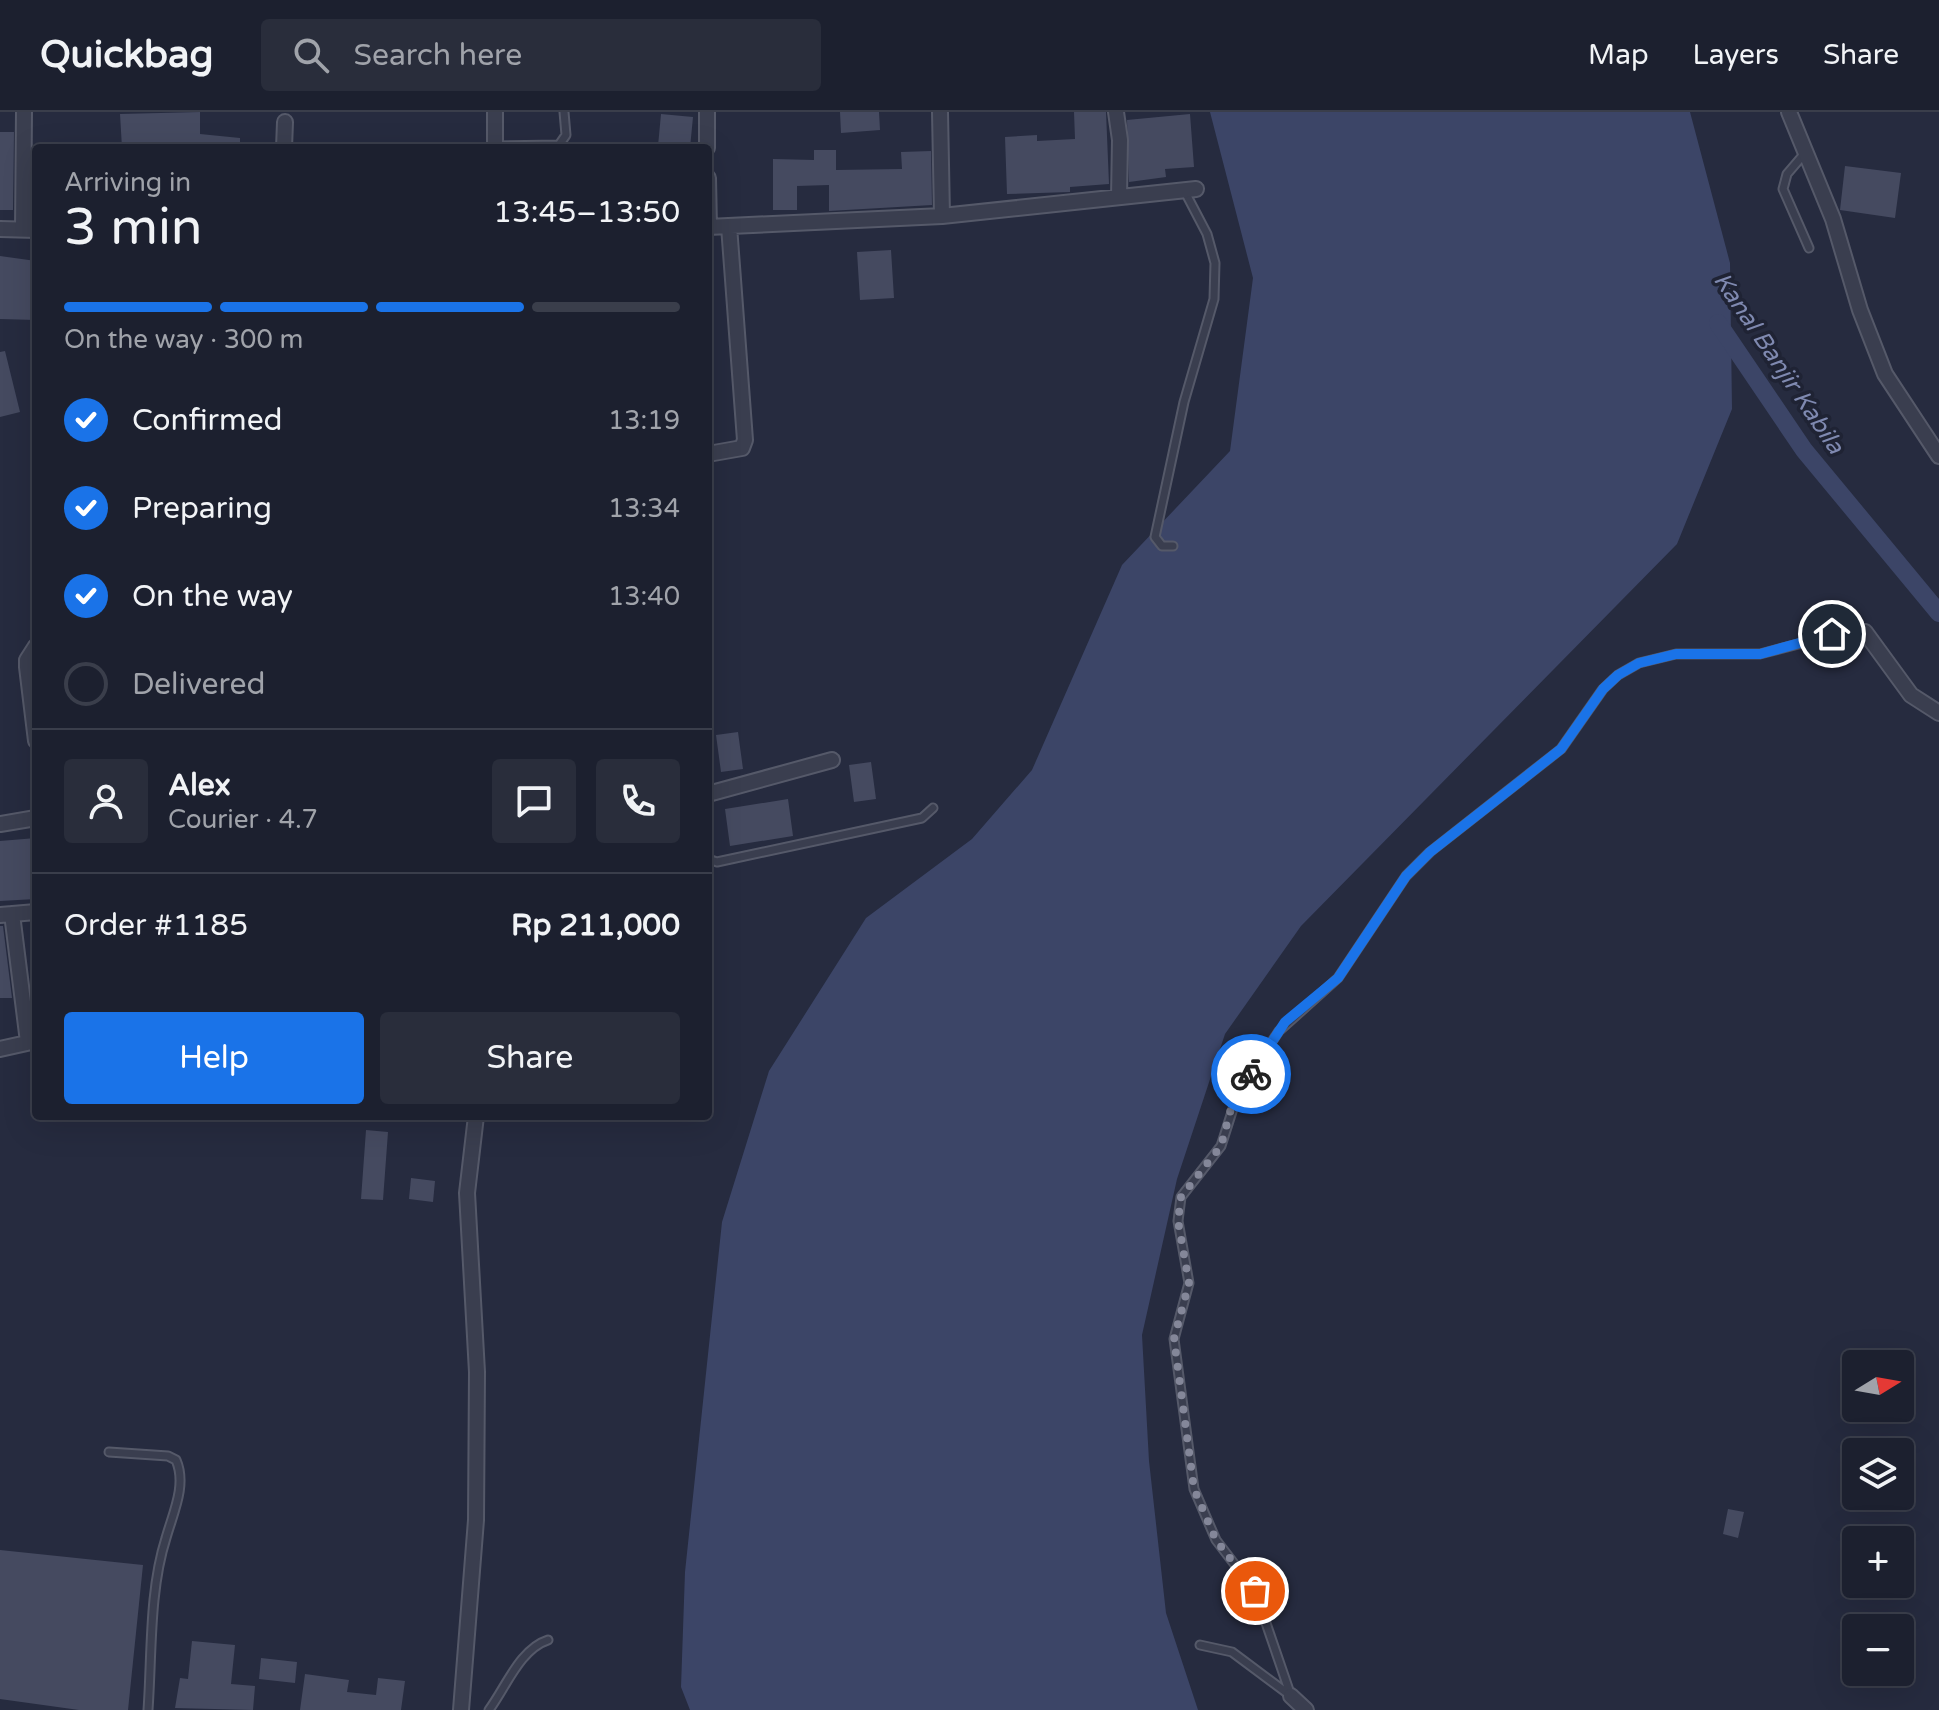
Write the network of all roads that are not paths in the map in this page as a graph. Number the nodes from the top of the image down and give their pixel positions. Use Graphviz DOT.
graph roads {
  1 [pos="24,112"];
  2 [pos="495,112"];
  3 [pos="564,112"];
  4 [pos="707,112"];
  5 [pos="940,112"];
  6 [pos="1116,112"];
  7 [pos="1789,112"];
  8 [pos="285,122"];
  9 [pos="284,144"];
  10 [pos="495,144"];
  11 [pos="560,144"];
  12 [pos="707,144"];
  13 [pos="1806,151"];
  14 [pos="1190,190"];
  15 [pos="1119,197"];
  16 [pos="942,216"];
  17 [pos="729,226"];
  18 [pos="712,227"];
  19 [pos="0,229"];
  20 [pos="30,230"];
  21 [pos="1809,248"];
  22 [pos="712,453"];
  23 [pos="1939,456"];
  24 [pos="1173,546"];
  25 [pos="1865,632"];
  26 [pos="32,652"];
  27 [pos="32,708"];
  28 [pos="1939,713"];
  29 [pos="832,760"];
  30 [pos="712,793"];
  31 [pos="933,808"];
  32 [pos="32,819"];
  33 [pos="0,824"];
  34 [pos="712,860"];
  35 [pos="32,912"];
  36 [pos="6,915"];
  37 [pos="32,1041"];
  38 [pos="0,1049"];
  39 [pos="476,1120"];
  40 [pos="109,1452"];
  41 [pos="548,1640"];
  42 [pos="1200,1645"];
  43 [pos="1291,1696"];
  44 [pos="148,1710"];
  45 [pos="461,1710"];
  46 [pos="489,1710"];
  47 [pos="1306,1710"];
  1 -- 20 [label="street"];
  2 -- 10 [label="street"];
  3 -- 11 [label="lane"];
  4 -- 12 [label="street"];
  5 -- 16 [label="street"];
  6 -- 15 [label="street"];
  7 -- 13 [label="street"];
  8 -- 9 [label="street"];
  13 -- 21 [label="lane"];
  13 -- 23 [label="street"];
  14 -- 15 [label="street"];
  14 -- 24 [label="lane"];
  15 -- 16 [label="street"];
  16 -- 17 [label="street"];
  17 -- 18 [label="street"];
  17 -- 22 [label="street"];
  19 -- 20 [label="street"];
  25 -- 28 [label="street"];
  25 -- 43 [label="lane"];
  26 -- 27 [label="street"];
  29 -- 30 [label="street"];
  31 -- 34 [label="lane"];
  32 -- 33 [label="street"];
  35 -- 36 [label="street"];
  36 -- 37 [label="street"];
  37 -- 38 [label="street"];
  39 -- 45 [label="street"];
  40 -- 44 [label="lane"];
  41 -- 46 [label="lane"];
  42 -- 43 [label="lane"];
  43 -- 47 [label="street"];
}
